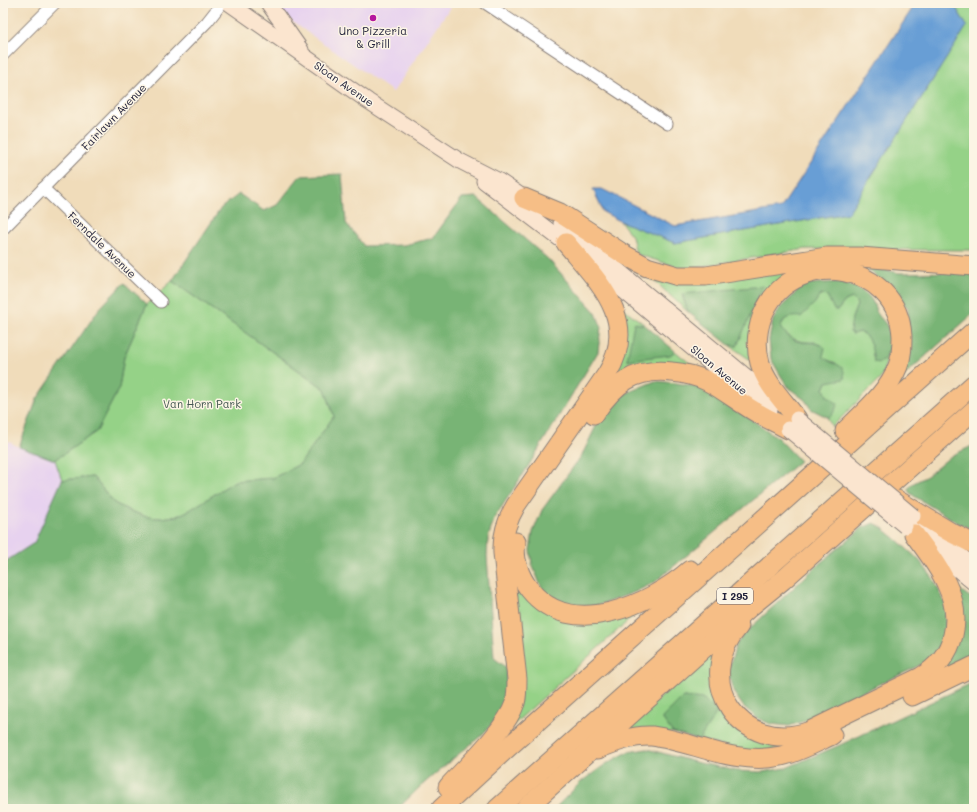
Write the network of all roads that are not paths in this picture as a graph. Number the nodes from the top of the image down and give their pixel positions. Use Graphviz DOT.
graph roads {
  1 [pos="55,3"];
  2 [pos="222,3"];
  3 [pos="229,3"];
  4 [pos="268,3"];
  5 [pos="485,3"];
  6 [pos="3,55"];
  7 [pos="307,58"];
  8 [pos="667,124"];
  9 [pos="460,161"];
  10 [pos="43,188"];
  11 [pos="524,198"];
  12 [pos="3,229"];
  13 [pos="566,243"];
  14 [pos="974,266"];
  15 [pos="161,302"];
  16 [pos="974,331"];
  17 [pos="974,384"];
  18 [pos="974,410"];
  19 [pos="792,424"];
  20 [pos="974,426"];
  21 [pos="944,437"];
  22 [pos="816,472"];
  23 [pos="889,496"];
  24 [pos="912,522"];
  25 [pos="974,544"];
  26 [pos="724,555"];
  27 [pos="974,567"];
  28 [pos="783,580"];
  29 [pos="974,584"];
  30 [pos="974,666"];
  31 [pos="588,753"];
  32 [pos="429,809"];
  33 [pos="441,809"];
  34 [pos="497,809"];
  35 [pos="525,809"];
  1 -- 6 [label="street"];
  2 -- 10 [label="street, Fairlawn Avenue"];
  3 -- 7 [label="main road, Sloan Avenue"];
  4 -- 7 [label="main road"];
  5 -- 8 [label="street"];
  7 -- 9 [label="main road, Sloan Avenue"];
  9 -- 11 [label="main road, Sloan Avenue"];
  9 -- 13 [label="main road, Sloan Avenue"];
  10 -- 12 [label="street, Fairlawn Avenue"];
  10 -- 15 [label="street, Ferndale Avenue"];
  11 -- 14 [label="highway"];
  11 -- 19 [label="main road, Sloan Avenue"];
  13 -- 19 [label="main road, Sloan Avenue"];
  13 -- 32 [label="highway"];
  16 -- 22 [label="highway"];
  17 -- 34 [label="highway, I 295"];
  18 -- 21 [label="highway"];
  19 -- 22 [label="highway"];
  19 -- 23 [label="main road, Sloan Avenue, bridge"];
  19 -- 24 [label="main road, Sloan Avenue, bridge"];
  19 -- 26 [label="highway"];
  20 -- 21 [label="highway"];
  21 -- 28 [label="highway"];
  22 -- 26 [label="highway"];
  23 -- 24 [label="highway, bridge"];
  24 -- 25 [label="highway"];
  24 -- 27 [label="main road, Sloan Avenue"];
  24 -- 28 [label="highway"];
  24 -- 29 [label="main road, Sloan Avenue"];
  26 -- 33 [label="highway"];
  28 -- 31 [label="highway"];
  30 -- 31 [label="highway"];
  31 -- 35 [label="highway"];
}
